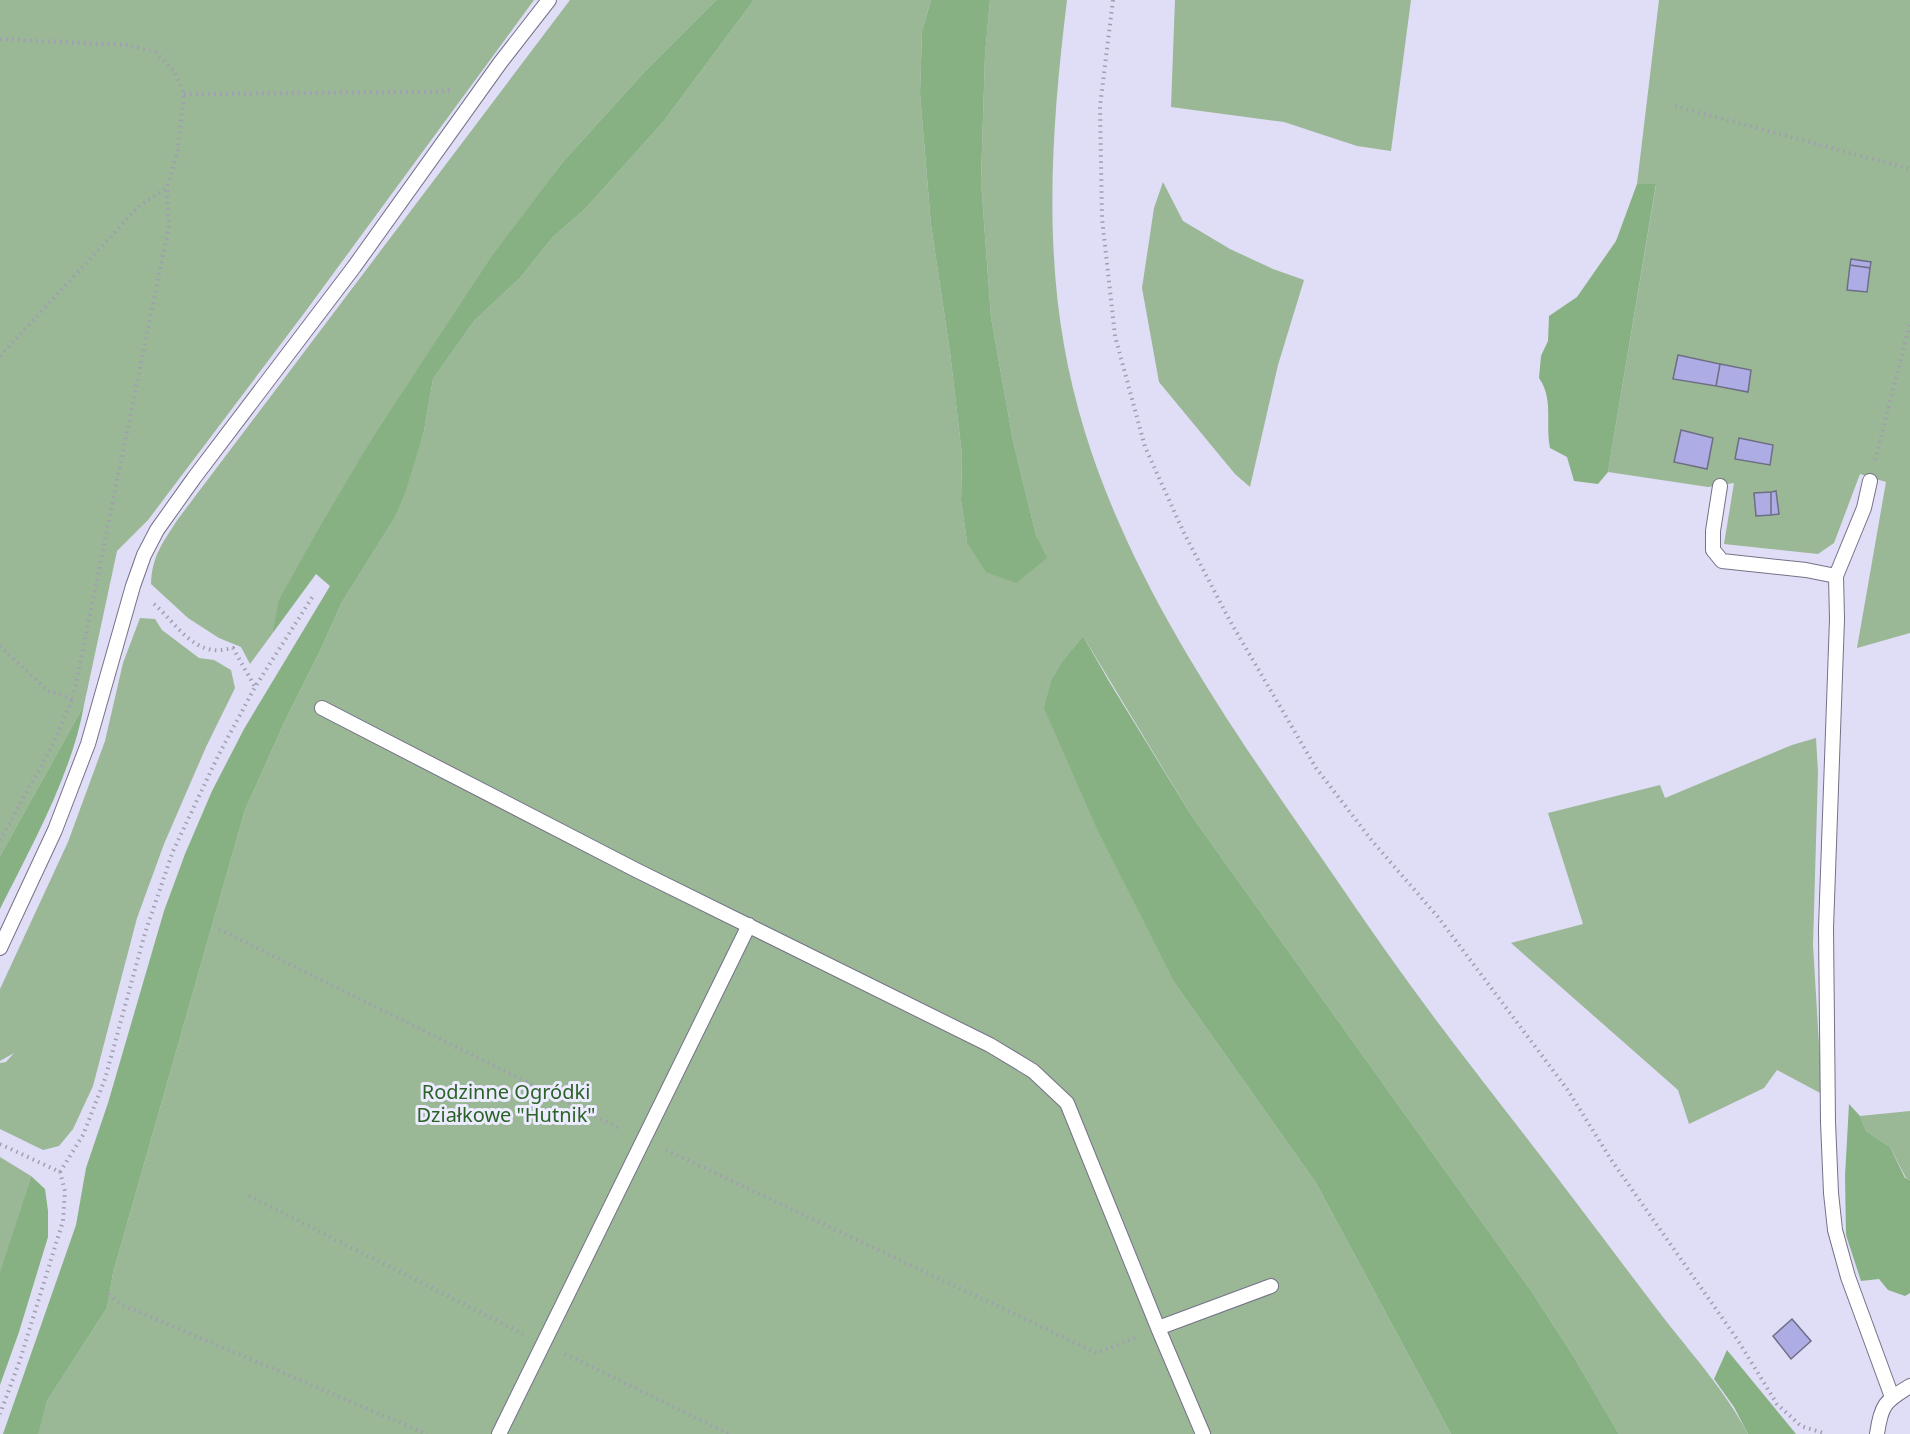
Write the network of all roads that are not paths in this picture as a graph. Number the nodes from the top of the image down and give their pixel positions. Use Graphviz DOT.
graph roads {
  1 [pos="549,0"];
  2 [pos="1870,481"];
  3 [pos="1720,486"];
  4 [pos="1836,576"];
  5 [pos="322,708"];
  6 [pos="748,924"];
  7 [pos="0,948"];
  8 [pos="1271,1286"];
  9 [pos="1158,1328"];
  10 [pos="1910,1386"];
  11 [pos="1892,1397"];
  12 [pos="499,1434"];
  13 [pos="1203,1434"];
  14 [pos="1877,1434"];
  1 -- 7 [label="lane"];
  2 -- 4 [label="lane"];
  3 -- 4 [label="lane"];
  4 -- 11 [label="lane"];
  5 -- 6 [label="lane"];
  6 -- 9 [label="lane"];
  6 -- 12 [label="lane"];
  8 -- 9 [label="lane"];
  9 -- 13 [label="lane"];
  10 -- 11 [label="lane"];
  11 -- 14 [label="lane"];
}
